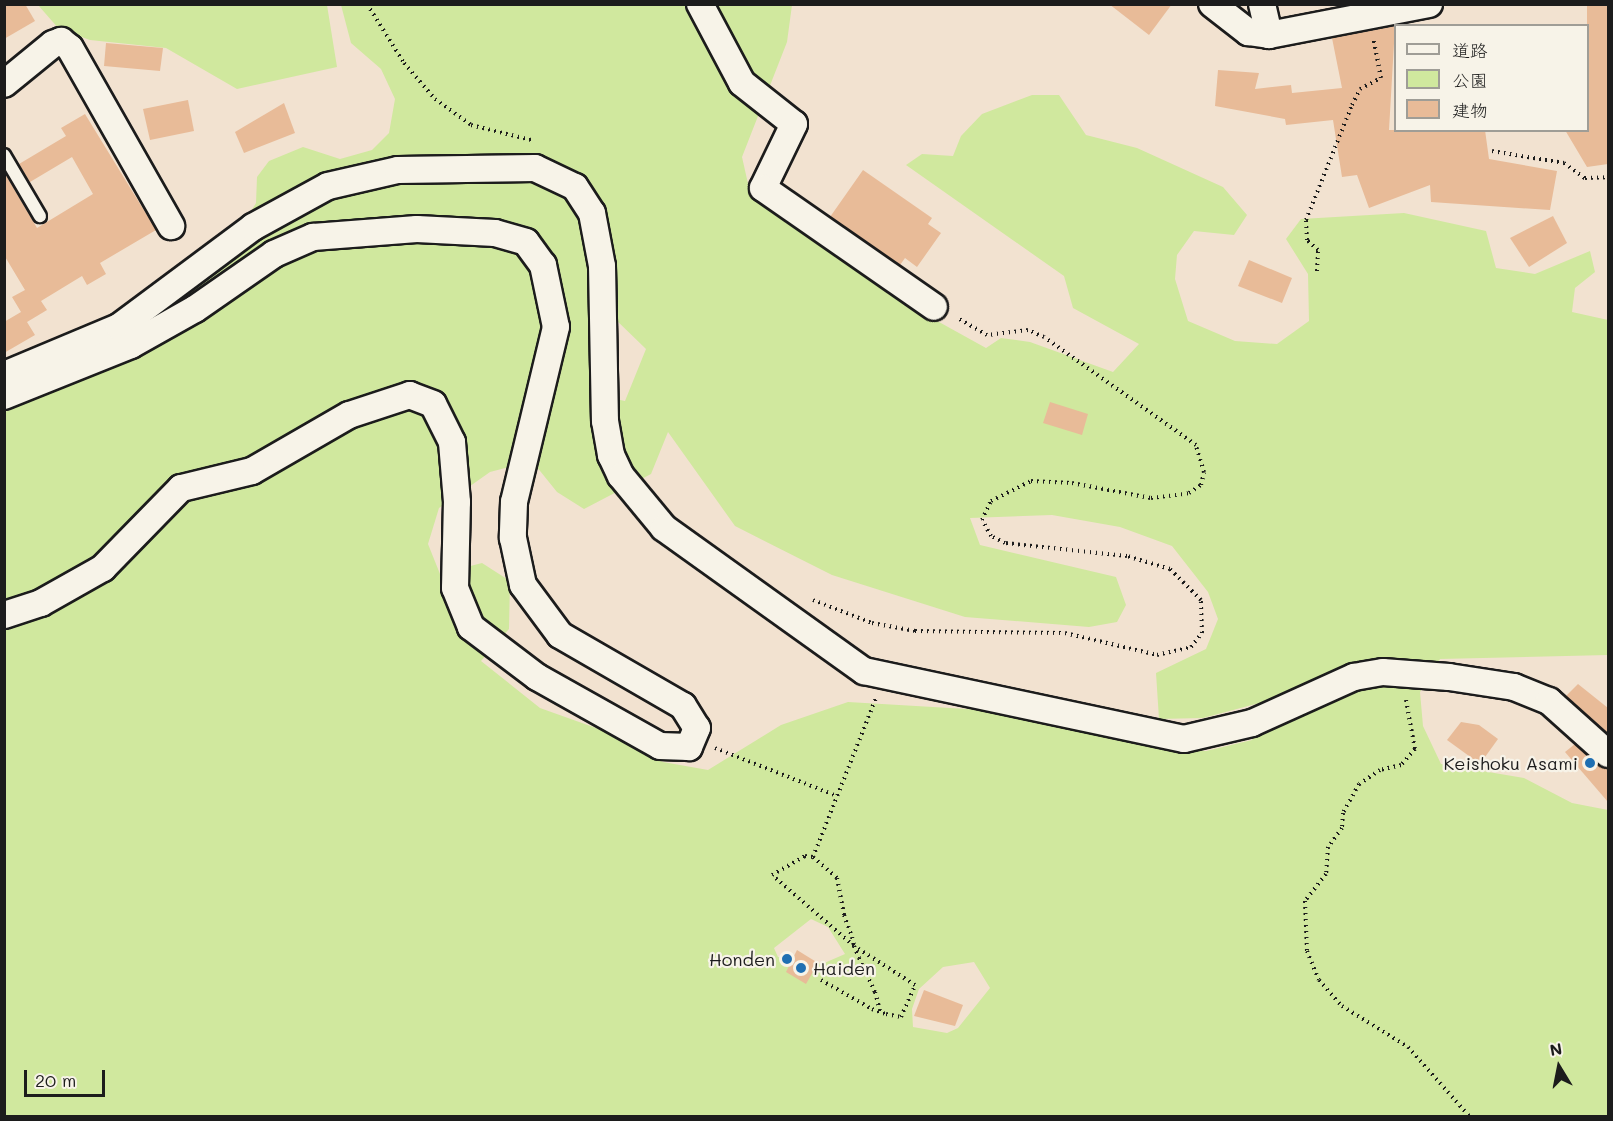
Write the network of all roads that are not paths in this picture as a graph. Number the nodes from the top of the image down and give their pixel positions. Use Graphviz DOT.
graph roads {
  1 [pos="699,4"];
  2 [pos="1212,4"];
  3 [pos="1262,4"];
  4 [pos="1429,4"];
  5 [pos="1269,35"];
  6 [pos="4,84"];
  7 [pos="4,155"];
  8 [pos="40,216"];
  9 [pos="171,226"];
  10 [pos="934,307"];
  11 [pos="4,375"];
  12 [pos="4,396"];
  13 [pos="4,615"];
  14 [pos="1608,754"];
  1 -- 10 [label="street"];
  2 -- 5 [label="street"];
  3 -- 5 [label="street"];
  4 -- 5 [label="street"];
  6 -- 9 [label="street"];
  7 -- 8 [label="lane"];
  11 -- 14 [label="street"];
  12 -- 13 [label="street"];
}
